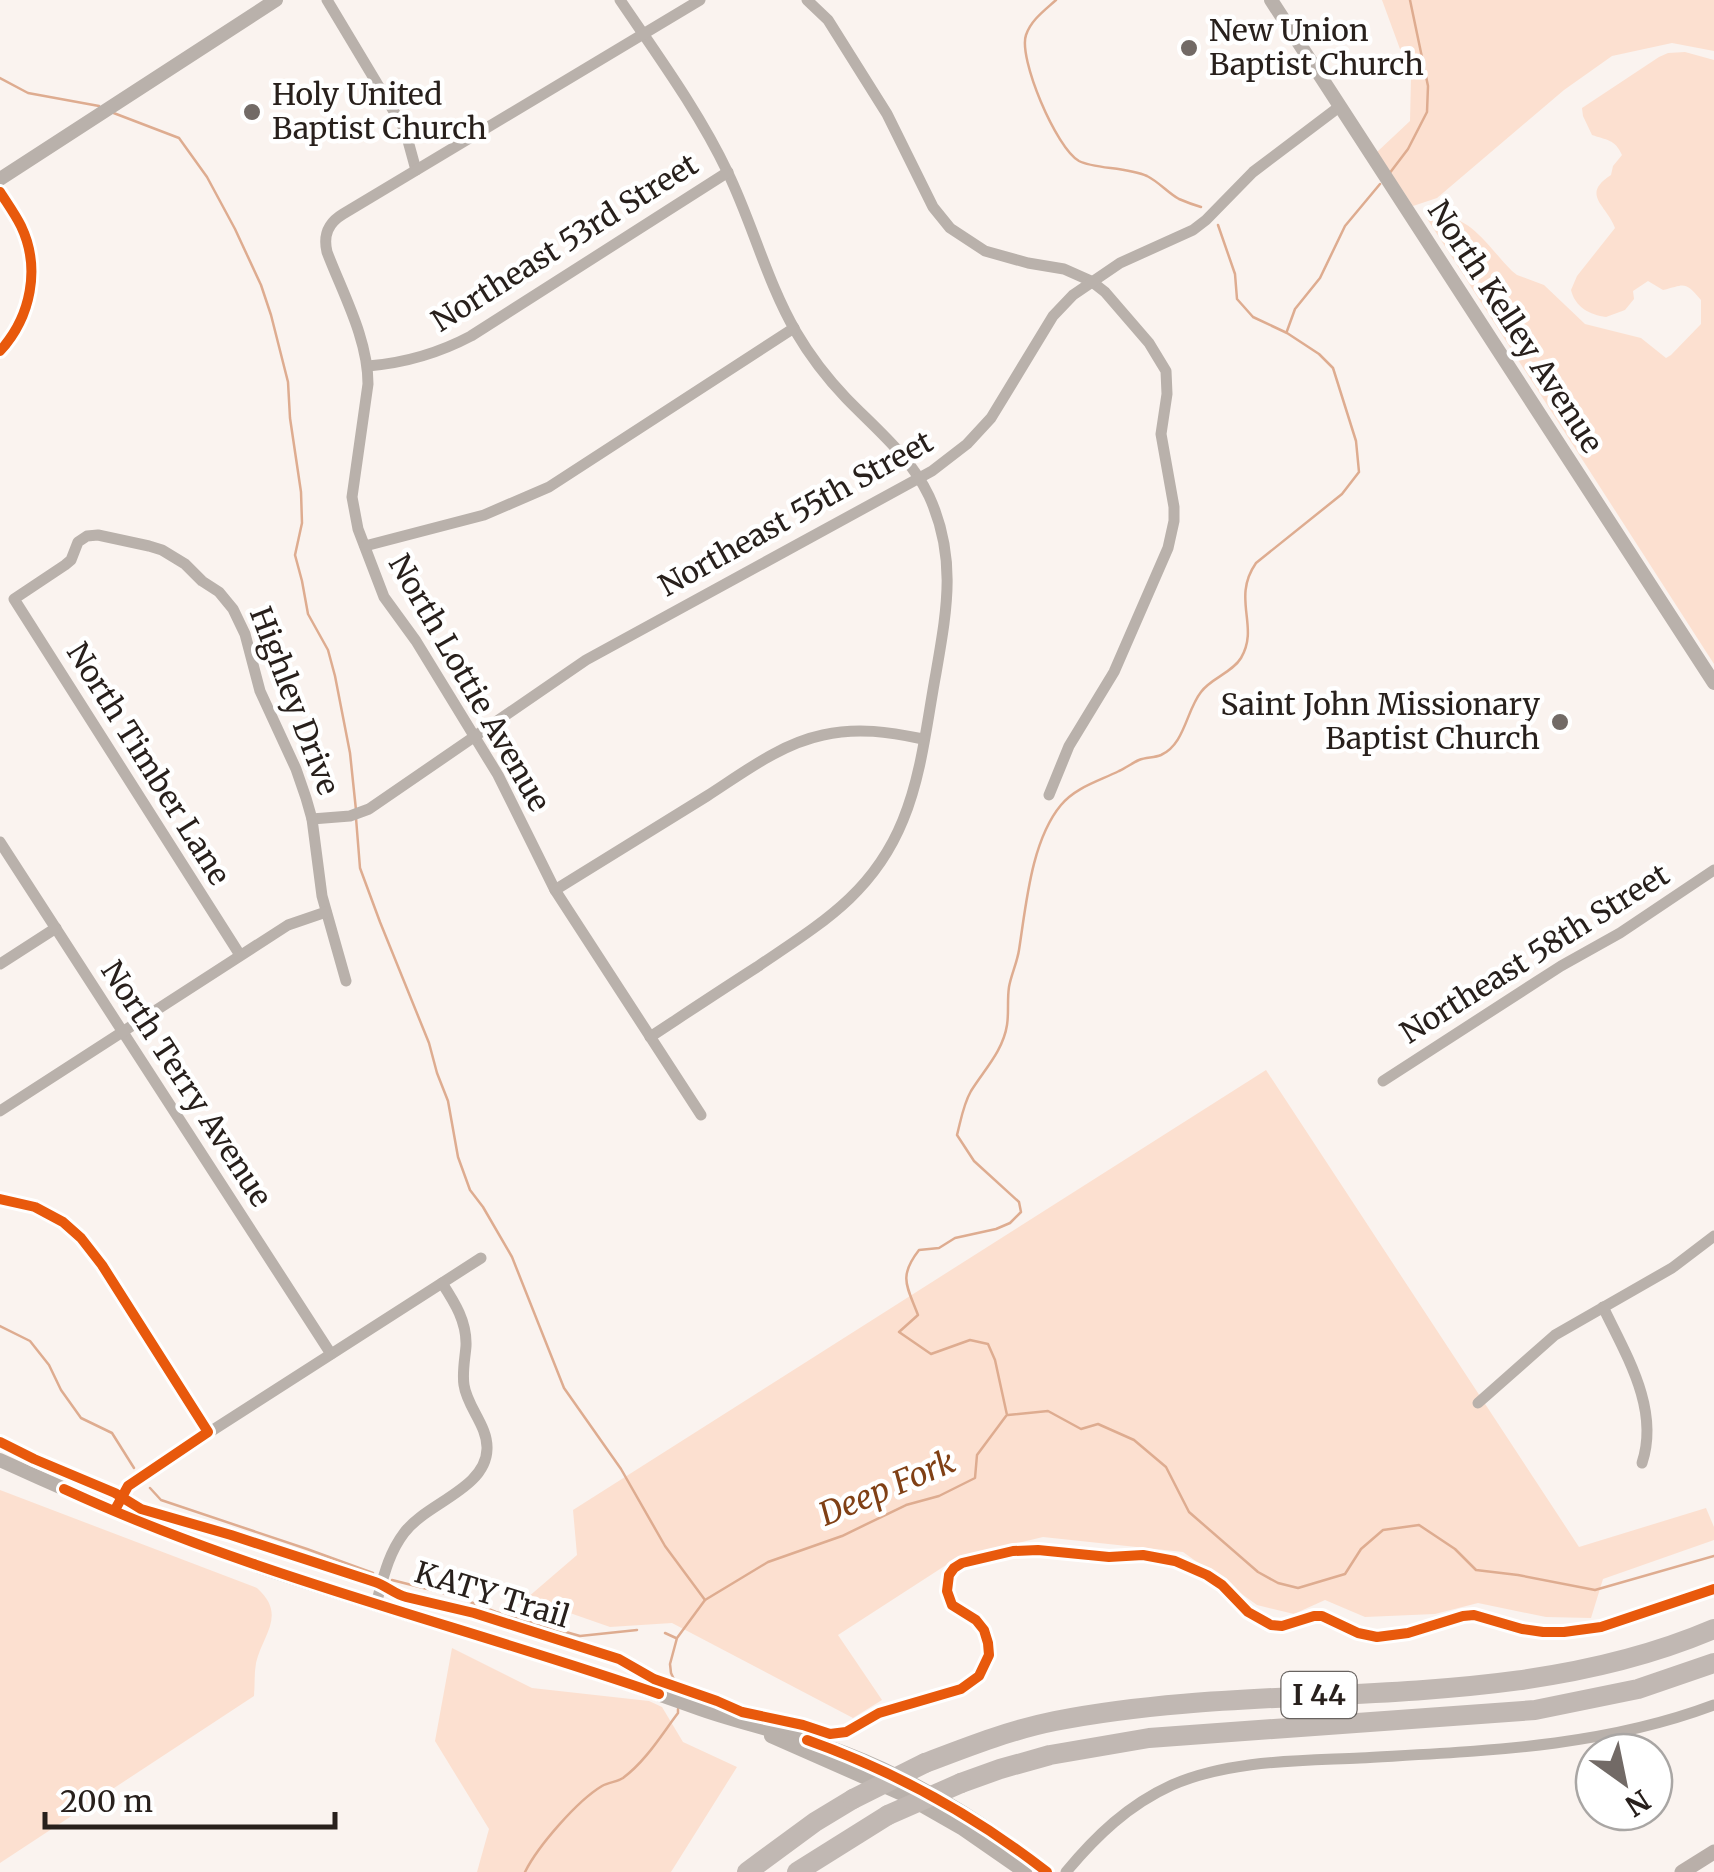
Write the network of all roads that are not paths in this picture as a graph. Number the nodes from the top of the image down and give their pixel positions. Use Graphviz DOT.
graph roads {
  1 [pos="276,0"];
  2 [pos="327,0"];
  3 [pos="620,0"];
  4 [pos="700,0"];
  5 [pos="807,0"];
  6 [pos="1271,0"];
  7 [pos="644,35"];
  8 [pos="1340,107"];
  9 [pos="416,170"];
  10 [pos="728,172"];
  11 [pos="0,179"];
  12 [pos="0,192"];
  13 [pos="1091,281"];
  14 [pos="794,328"];
  15 [pos="0,351"];
  16 [pos="368,366"];
  17 [pos="919,478"];
  18 [pos="83,539"];
  19 [pos="365,546"];
  20 [pos="1714,682"];
  21 [pos="474,736"];
  22 [pos="924,738"];
  23 [pos="1049,795"];
  24 [pos="312,819"];
  25 [pos="0,842"];
  26 [pos="1714,870"];
  27 [pos="555,890"];
  28 [pos="326,912"];
  29 [pos="56,928"];
  30 [pos="240,955"];
  31 [pos="0,964"];
  32 [pos="346,981"];
  33 [pos="122,1032"];
  34 [pos="650,1038"];
  35 [pos="1384,1081"];
  36 [pos="0,1112"];
  37 [pos="701,1115"];
  38 [pos="0,1199"];
  39 [pos="1714,1236"];
  40 [pos="480,1258"];
  41 [pos="442,1283"];
  42 [pos="1603,1307"];
  43 [pos="330,1354"];
  44 [pos="1478,1403"];
  45 [pos="208,1432"];
  46 [pos="0,1460"];
  47 [pos="1642,1463"];
  48 [pos="114,1512"];
  49 [pos="376,1604"];
  50 [pos="1714,1629"];
  51 [pos="1714,1663"];
  52 [pos="1714,1705"];
  53 [pos="752,1726"];
  54 [pos="1714,1852"];
  55 [pos="747,1872"];
  56 [pos="798,1872"];
  57 [pos="1025,1872"];
  58 [pos="1047,1872"];
  59 [pos="1066,1872"];
  60 [pos="1682,1872"];
  1 -- 11 [label="street"];
  2 -- 9 [label="street"];
  3 -- 7 [label="street"];
  4 -- 7 [label="street"];
  5 -- 13 [label="street"];
  6 -- 8 [label="street, North Kelley Avenue"];
  7 -- 9 [label="street"];
  7 -- 10 [label="street"];
  8 -- 13 [label="street, Northeast 55th Street"];
  8 -- 20 [label="street, North Kelley Avenue"];
  9 -- 16 [label="street, North Lottie Avenue"];
  10 -- 14 [label="street"];
  10 -- 16 [label="street, Northeast 53rd Street"];
  12 -- 15 [label="street"];
  13 -- 17 [label="street, Northeast 55th Street"];
  13 -- 23 [label="street"];
  14 -- 17 [label="street"];
  14 -- 19 [label="street"];
  16 -- 19 [label="street, North Lottie Avenue"];
  17 -- 21 [label="street, Northeast 55th Street"];
  17 -- 22 [label="street"];
  18 -- 24 [label="street, Highley Drive"];
  18 -- 30 [label="street, North Timber Lane"];
  19 -- 21 [label="street, North Lottie Avenue"];
  21 -- 24 [label="street, Northeast 55th Street"];
  21 -- 27 [label="street, North Lottie Avenue"];
  22 -- 27 [label="street"];
  22 -- 34 [label="street"];
  24 -- 28 [label="street, Highley Drive"];
  25 -- 29 [label="street, North Terry Avenue"];
  26 -- 35 [label="street, Northeast 58th Street"];
  27 -- 34 [label="street, North Lottie Avenue"];
  28 -- 30 [label="street"];
  28 -- 32 [label="street, Highley Drive"];
  29 -- 31 [label="street"];
  29 -- 33 [label="street, North Terry Avenue"];
  30 -- 33 [label="street"];
  33 -- 36 [label="street"];
  33 -- 43 [label="street, North Terry Avenue"];
  34 -- 37 [label="street, North Lottie Avenue"];
  38 -- 45 [label="street"];
  39 -- 42 [label="street"];
  40 -- 41 [label="street"];
  41 -- 43 [label="street"];
  41 -- 49 [label="street"];
  42 -- 44 [label="street"];
  42 -- 47 [label="street"];
  43 -- 45 [label="street"];
  45 -- 48 [label="street"];
  46 -- 48 [label="street"];
  48 -- 49 [label="street"];
  49 -- 53 [label="street"];
  50 -- 55 [label="highway, I 44, bridge"];
  51 -- 56 [label="highway, I 44, bridge"];
  52 -- 59 [label="street"];
  53 -- 57 [label="street"];
  53 -- 58 [label="street"];
  54 -- 60 [label="main road"];
}
